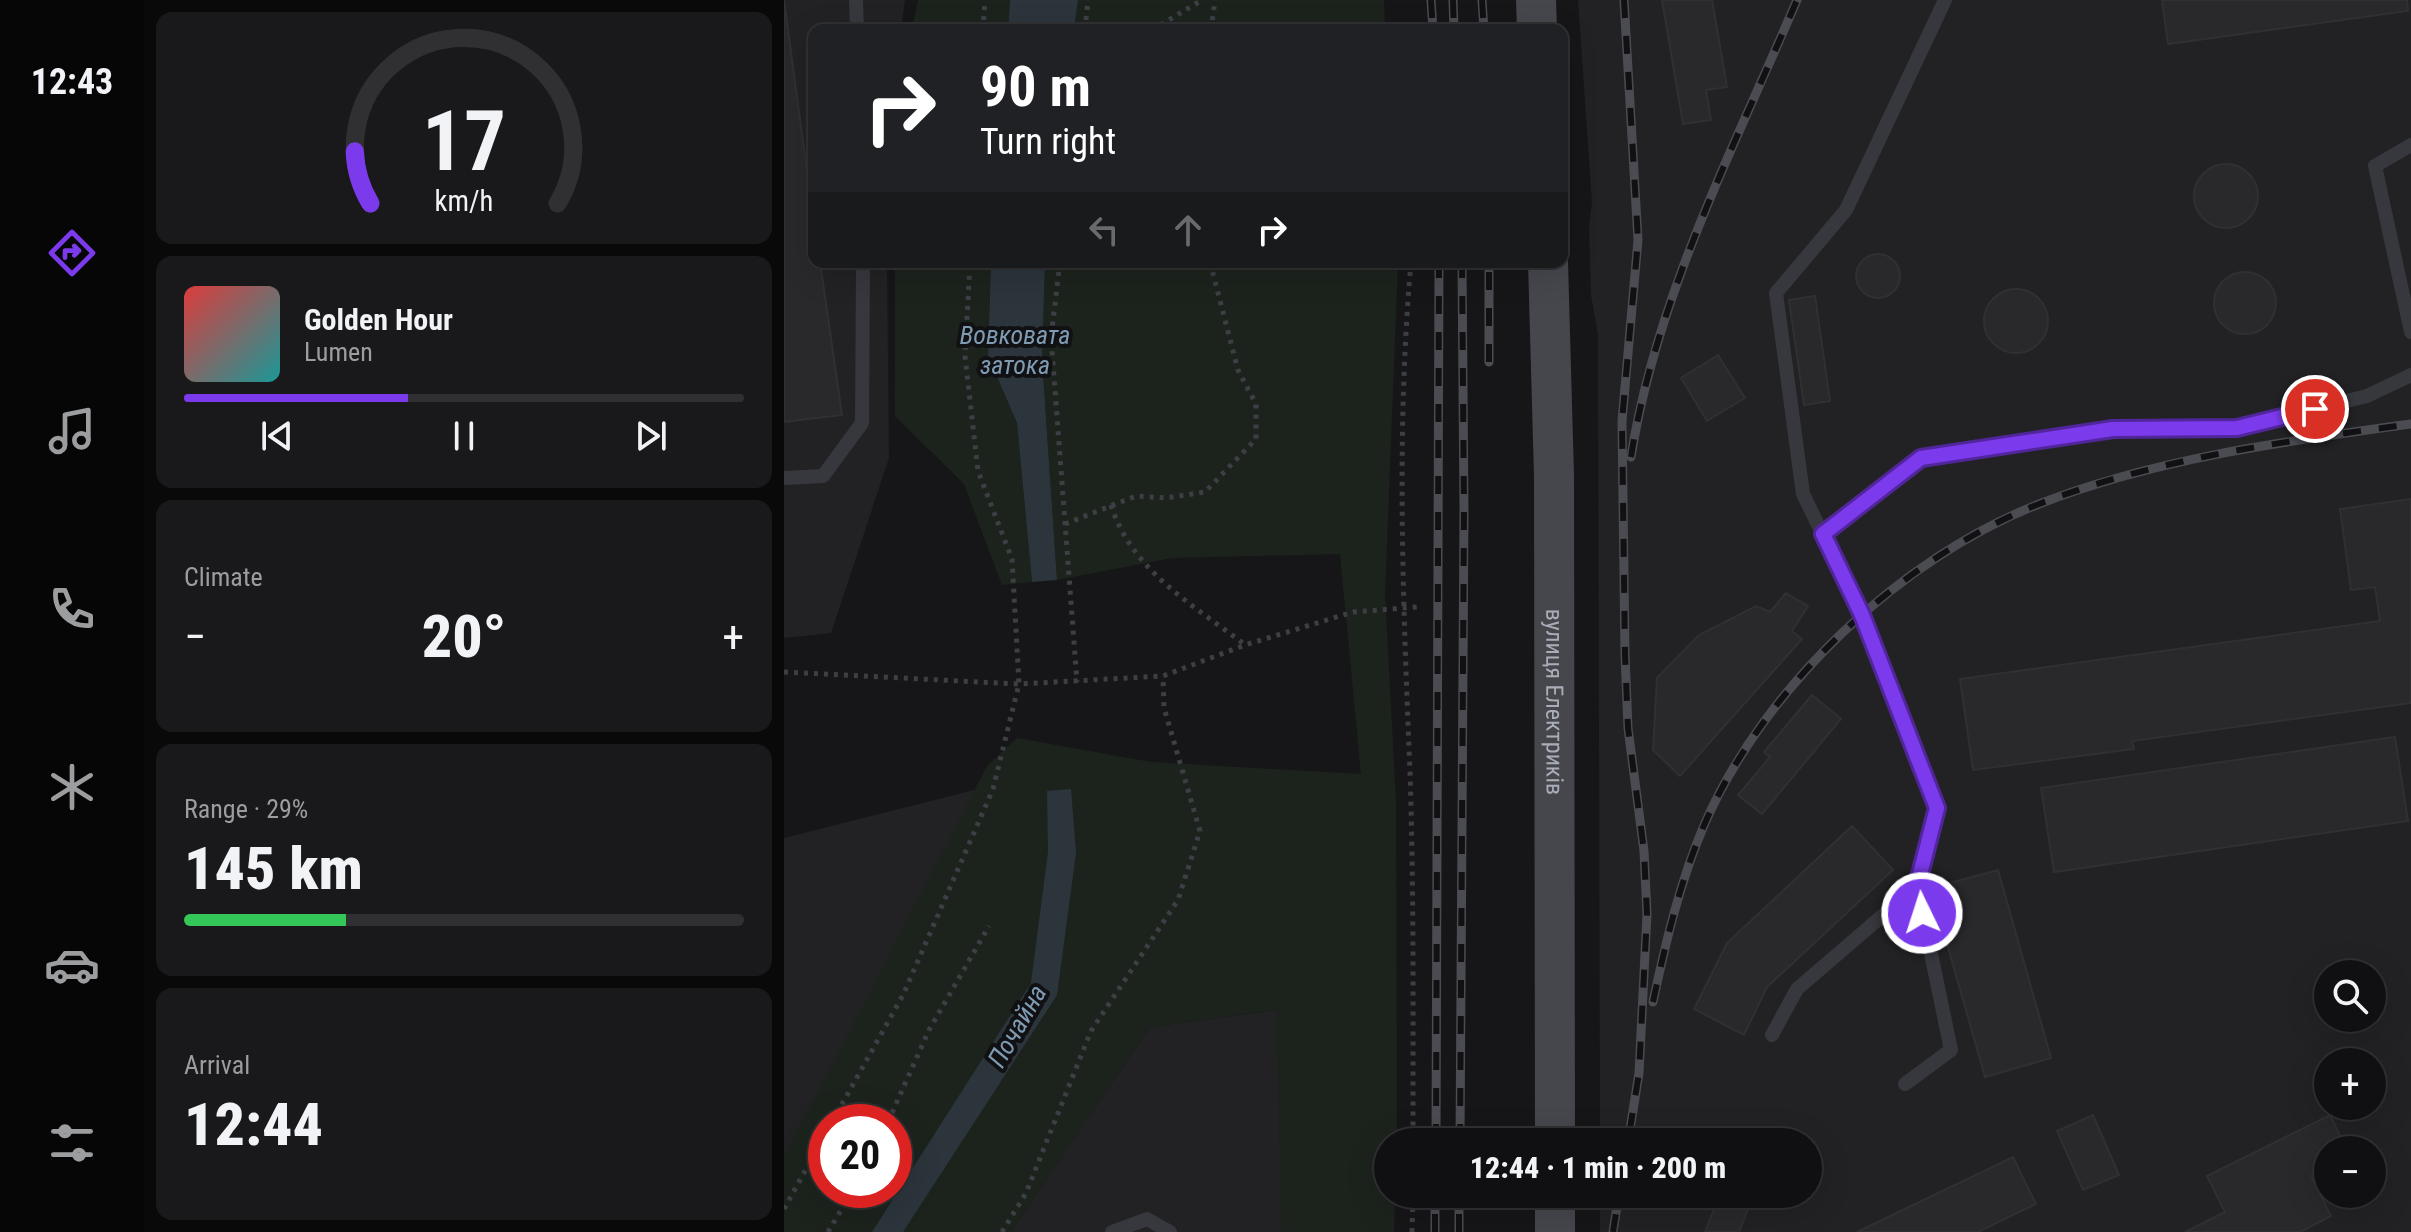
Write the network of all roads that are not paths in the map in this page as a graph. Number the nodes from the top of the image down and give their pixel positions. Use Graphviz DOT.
graph roads {
  1 [pos="856,0"];
  2 [pos="1536,0"];
  3 [pos="1945,0"];
  4 [pos="857,24"];
  5 [pos="1537,24"];
  6 [pos="2411,145"];
  7 [pos="863,268"];
  8 [pos="1548,268"];
  9 [pos="2411,332"];
  10 [pos="2411,375"];
  11 [pos="784,478"];
  12 [pos="1823,534"];
  13 [pos="1917,886"];
  14 [pos="1772,1035"];
  15 [pos="1905,1084"];
  16 [pos="1555,1128"];
  17 [pos="1555,1208"];
  18 [pos="1112,1232"];
  19 [pos="1170,1232"];
  20 [pos="1555,1232"];
  1 -- 4 [label="lane"];
  2 -- 5 [label="street"];
  3 -- 12 [label="lane"];
  6 -- 9 [label="lane"];
  7 -- 11 [label="lane"];
  8 -- 16 [label="street, вулиця Електриків"];
  10 -- 12 [label="lane"];
  12 -- 13 [label="lane"];
  13 -- 14 [label="lane"];
  13 -- 15 [label="lane"];
  17 -- 20 [label="street"];
  18 -- 19 [label="lane"];
}
